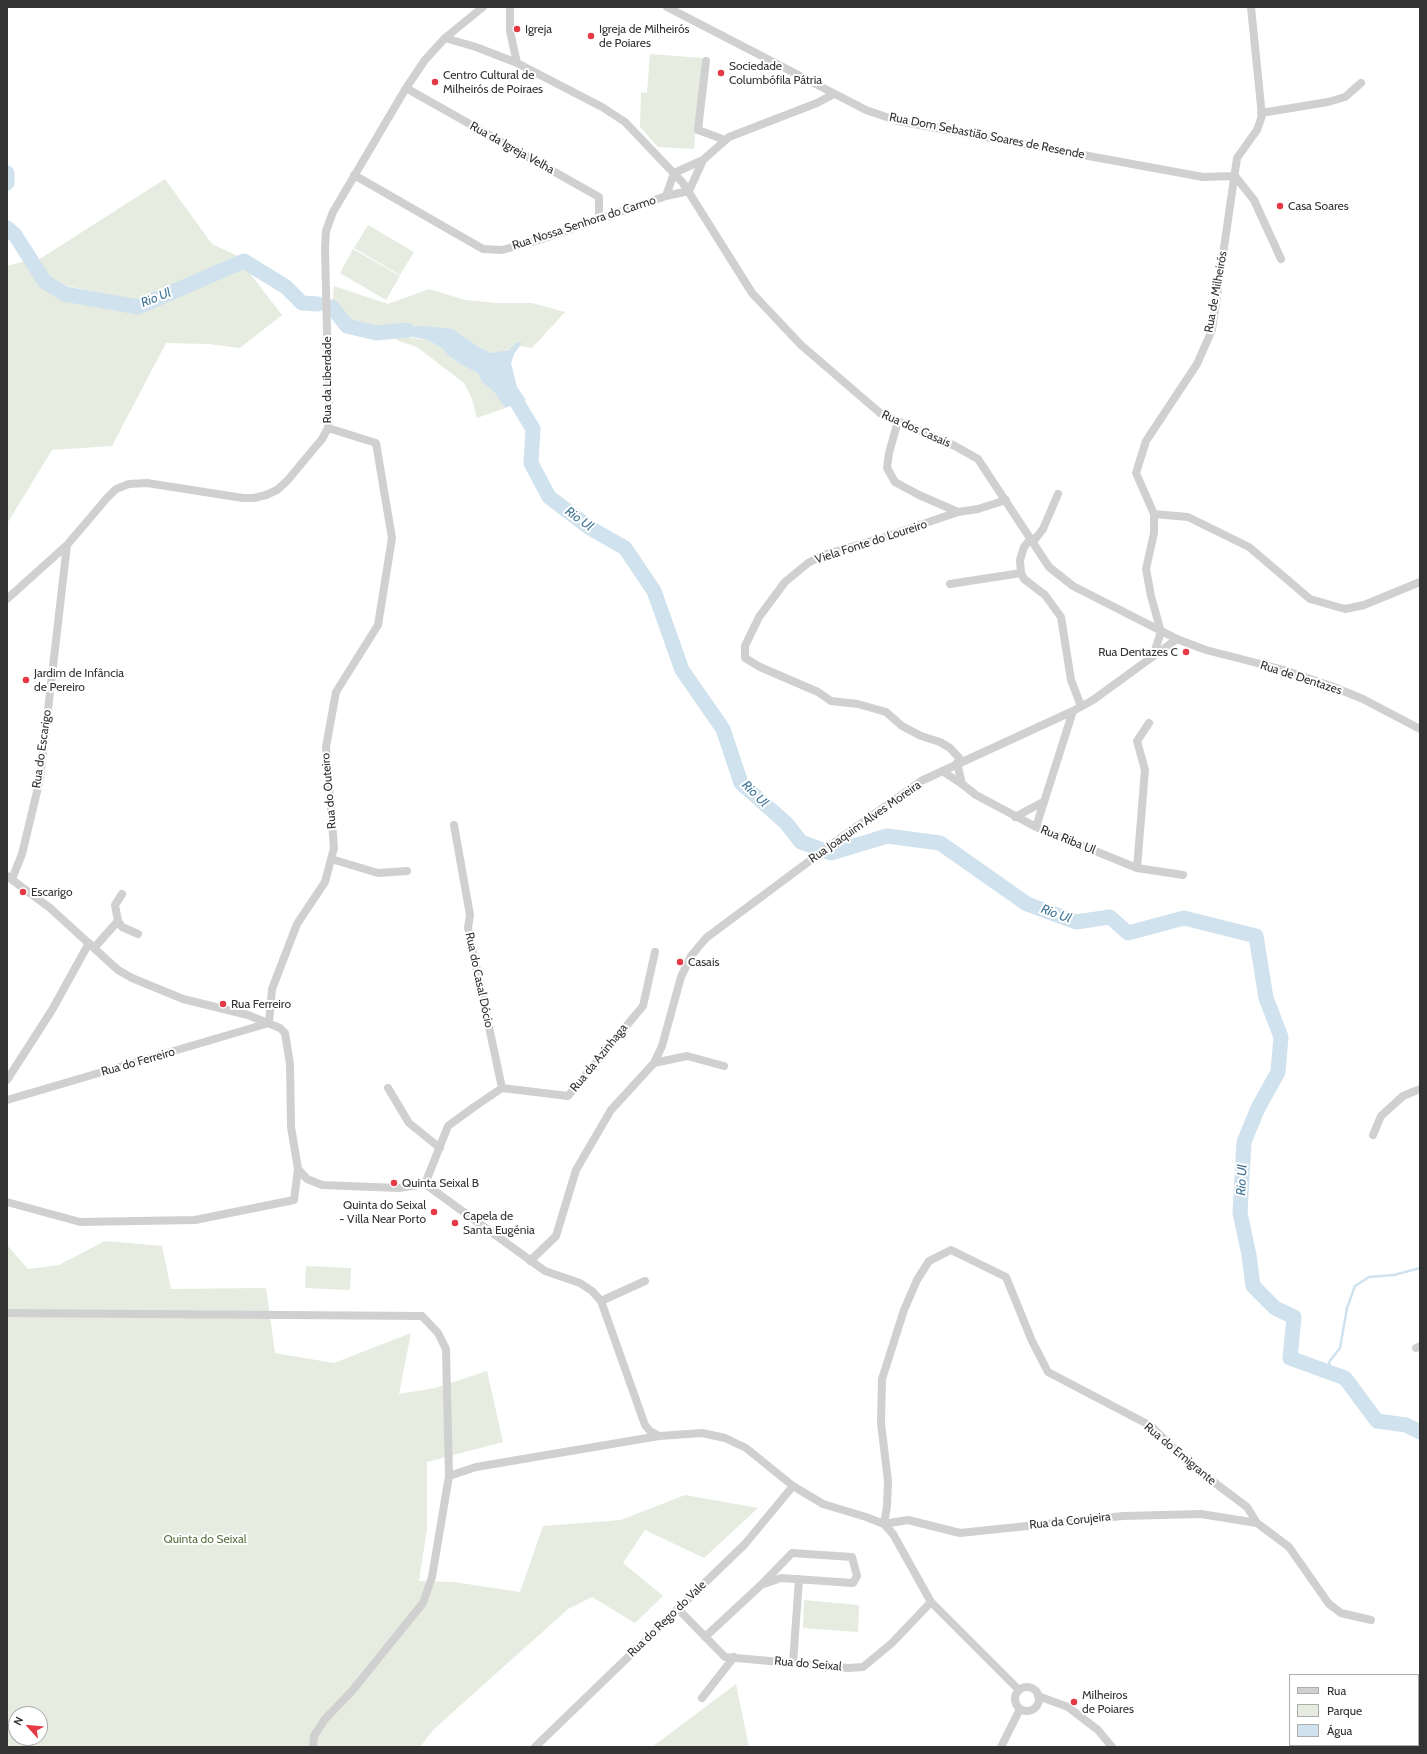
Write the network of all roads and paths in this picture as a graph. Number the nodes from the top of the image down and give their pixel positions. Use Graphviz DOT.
graph roads {
  1 [pos="483,7"];
  2 [pos="506,7"];
  3 [pos="510,7"];
  4 [pos="667,7"];
  5 [pos="1251,7"];
  6 [pos="509,23"];
  7 [pos="445,38"];
  8 [pos="706,62"];
  9 [pos="517,63"];
  10 [pos="1362,83"];
  11 [pos="406,88"];
  12 [pos="834,94"];
  13 [pos="1261,113"];
  14 [pos="725,140"];
  15 [pos="703,160"];
  16 [pos="674,173"];
  17 [pos="354,175"];
  18 [pos="1235,176"];
  19 [pos="689,192"];
  20 [pos="666,196"];
  21 [pos="599,218"];
  22 [pos="1281,258"];
  23 [pos="898,421"];
  24 [pos="328,428"];
  25 [pos="1058,494"];
  26 [pos="1006,500"];
  27 [pos="958,512"];
  28 [pos="1154,514"];
  29 [pos="1032,540"];
  30 [pos="67,545"];
  31 [pos="1021,573"];
  32 [pos="1420,582"];
  33 [pos="950,584"];
  34 [pos="7,599"];
  35 [pos="1162,632"];
  36 [pos="1177,639"];
  37 [pos="1153,656"];
  38 [pos="1081,706"];
  39 [pos="1073,711"];
  40 [pos="1148,723"];
  41 [pos="1420,729"];
  42 [pos="960,762"];
  43 [pos="942,770"];
  44 [pos="962,784"];
  45 [pos="1043,802"];
  46 [pos="1015,817"];
  47 [pos="454,825"];
  48 [pos="1036,827"];
  49 [pos="331,859"];
  50 [pos="1137,868"];
  51 [pos="407,871"];
  52 [pos="1183,875"];
  53 [pos="10,878"];
  54 [pos="122,894"];
  55 [pos="118,921"];
  56 [pos="138,934"];
  57 [pos="92,946"];
  58 [pos="656,952"];
  59 [pos="269,1023"];
  60 [pos="654,1063"];
  61 [pos="724,1066"];
  62 [pos="7,1080"];
  63 [pos="388,1088"];
  64 [pos="502,1088"];
  65 [pos="1420,1089"];
  66 [pos="7,1100"];
  67 [pos="1373,1135"];
  68 [pos="440,1148"];
  69 [pos="298,1169"];
  70 [pos="425,1184"];
  71 [pos="7,1202"];
  72 [pos="530,1261"];
  73 [pos="645,1281"];
  74 [pos="601,1301"];
  75 [pos="7,1313"];
  76 [pos="659,1436"];
  77 [pos="449,1476"];
  78 [pos="793,1486"];
  79 [pos="1257,1523"];
  80 [pos="884,1524"];
  81 [pos="799,1579"];
  82 [pos="761,1585"];
  83 [pos="931,1602"];
  84 [pos="678,1609"];
  85 [pos="1371,1620"];
  86 [pos="705,1637"];
  87 [pos="734,1657"];
  88 [pos="793,1663"];
  89 [pos="1019,1690"];
  90 [pos="1038,1696"];
  91 [pos="702,1698"];
  92 [pos="1020,1709"];
  93 [pos="313,1747"];
  94 [pos="535,1747"];
  95 [pos="1001,1747"];
  96 [pos="1112,1747"];
  1 -- 7 [label="street, Rua da Liberdade"];
  2 -- 6 [label="street"];
  3 -- 6 [label="street"];
  4 -- 12 [label="street, Rua Dom Sebastião Soares de Resende"];
  5 -- 13 [label="street, Rua de Milheirós"];
  6 -- 9 [label="street"];
  7 -- 9 [label="street, Rua dos Casais"];
  7 -- 11 [label="street, Rua da Liberdade"];
  8 -- 14 [label="street"];
  9 -- 16 [label="street, Rua dos Casais"];
  10 -- 13 [label="street"];
  11 -- 17 [label="street, Rua da Liberdade"];
  11 -- 21 [label="street, Rua da Igreja Velha"];
  12 -- 14 [label="street"];
  12 -- 18 [label="street, Rua Dom Sebastião Soares de Resende"];
  13 -- 18 [label="street, Rua de Milheirós"];
  14 -- 15 [label="street"];
  15 -- 16 [label="street"];
  15 -- 19 [label="street"];
  16 -- 19 [label="street, Rua dos Casais"];
  16 -- 20 [label="street, Rua Nossa Senhora do Carmo"];
  17 -- 21 [label="street, Rua Nossa Senhora do Carmo"];
  17 -- 24 [label="street, Rua da Liberdade"];
  18 -- 22 [label="street"];
  18 -- 28 [label="street, Rua de Milheirós"];
  19 -- 20 [label="street, Rua Nossa Senhora do Carmo"];
  19 -- 23 [label="street, Rua dos Casais"];
  20 -- 21 [label="street, Rua Nossa Senhora do Carmo"];
  23 -- 26 [label="street, Rua dos Casais"];
  23 -- 27 [label="street"];
  24 -- 30 [label="street, Rua da Liberdade"];
  24 -- 49 [label="street, Rua do Outeiro"];
  25 -- 29 [label="street"];
  26 -- 27 [label="street"];
  26 -- 29 [label="street, Rua dos Casais"];
  27 -- 42 [label="street, Viela Fonte do Loureiro"];
  28 -- 32 [label="street"];
  28 -- 35 [label="street, Rua de Milheirós"];
  29 -- 31 [label="street"];
  29 -- 35 [label="street, Rua dos Casais"];
  30 -- 34 [label="street, Rua da Liberdade"];
  30 -- 53 [label="street, Rua do Escarigo"];
  31 -- 33 [label="street"];
  31 -- 38 [label="street"];
  35 -- 36 [label="street, Rua dos Casais"];
  35 -- 37 [label="street"];
  36 -- 37 [label="street, Rua Joaquim Alves Moreira"];
  36 -- 41 [label="street, Rua de Dentazes"];
  37 -- 38 [label="street, Rua Joaquim Alves Moreira"];
  38 -- 39 [label="street, Rua Joaquim Alves Moreira"];
  39 -- 42 [label="street, Rua Joaquim Alves Moreira"];
  39 -- 45 [label="street"];
  40 -- 50 [label="street"];
  42 -- 43 [label="street, Rua Joaquim Alves Moreira"];
  42 -- 44 [label="street"];
  43 -- 44 [label="street, Rua Riba Ul"];
  43 -- 60 [label="street, Rua Joaquim Alves Moreira"];
  44 -- 46 [label="street, Rua Riba Ul"];
  45 -- 46 [label="street"];
  45 -- 48 [label="street"];
  46 -- 48 [label="street, Rua Riba Ul"];
  47 -- 64 [label="street, Rua do Casal Dócio"];
  48 -- 50 [label="street, Rua Riba Ul"];
  49 -- 51 [label="street"];
  49 -- 59 [label="street, Rua do Outeiro"];
  50 -- 52 [label="street, Rua Riba Ul"];
  53 -- 57 [label="street"];
  54 -- 55 [label="street"];
  55 -- 56 [label="street"];
  55 -- 57 [label="street"];
  57 -- 59 [label="street"];
  57 -- 62 [label="street"];
  58 -- 64 [label="street, Rua da Azinhaga"];
  59 -- 66 [label="street, Rua do Ferreiro"];
  59 -- 69 [label="street"];
  60 -- 61 [label="street"];
  60 -- 72 [label="street, Rua Joaquim Alves Moreira"];
  63 -- 68 [label="street"];
  64 -- 68 [label="street"];
  65 -- 67 [label="street"];
  68 -- 70 [label="street"];
  69 -- 70 [label="street"];
  69 -- 71 [label="street"];
  70 -- 72 [label="street"];
  72 -- 74 [label="street"];
  73 -- 74 [label="street"];
  74 -- 76 [label="street"];
  75 -- 77 [label="street"];
  76 -- 77 [label="street"];
  76 -- 78 [label="street"];
  77 -- 93 [label="street"];
  78 -- 80 [label="street"];
  78 -- 84 [label="street, Rua do Rego do Vale"];
  79 -- 80 [label="street, Rua da Corujeira"];
  79 -- 80 [label="street, Rua do Emigrante"];
  79 -- 85 [label="street, Rua do Emigrante"];
  80 -- 83 [label="street"];
  81 -- 82 [label="street"];
  81 -- 82 [label="street"];
  81 -- 88 [label="street"];
  82 -- 86 [label="street"];
  83 -- 88 [label="street, Rua do Seixal"];
  83 -- 89 [label="street"];
  84 -- 86 [label="street, Rua do Seixal"];
  84 -- 94 [label="street, Rua do Rego do Vale"];
  86 -- 87 [label="street, Rua do Seixal"];
  87 -- 88 [label="street, Rua do Seixal"];
  87 -- 91 [label="street"];
  89 -- 90 [label="street"];
  89 -- 92 [label="street"];
  90 -- 92 [label="street"];
  90 -- 96 [label="street"];
  92 -- 95 [label="street"];
}
